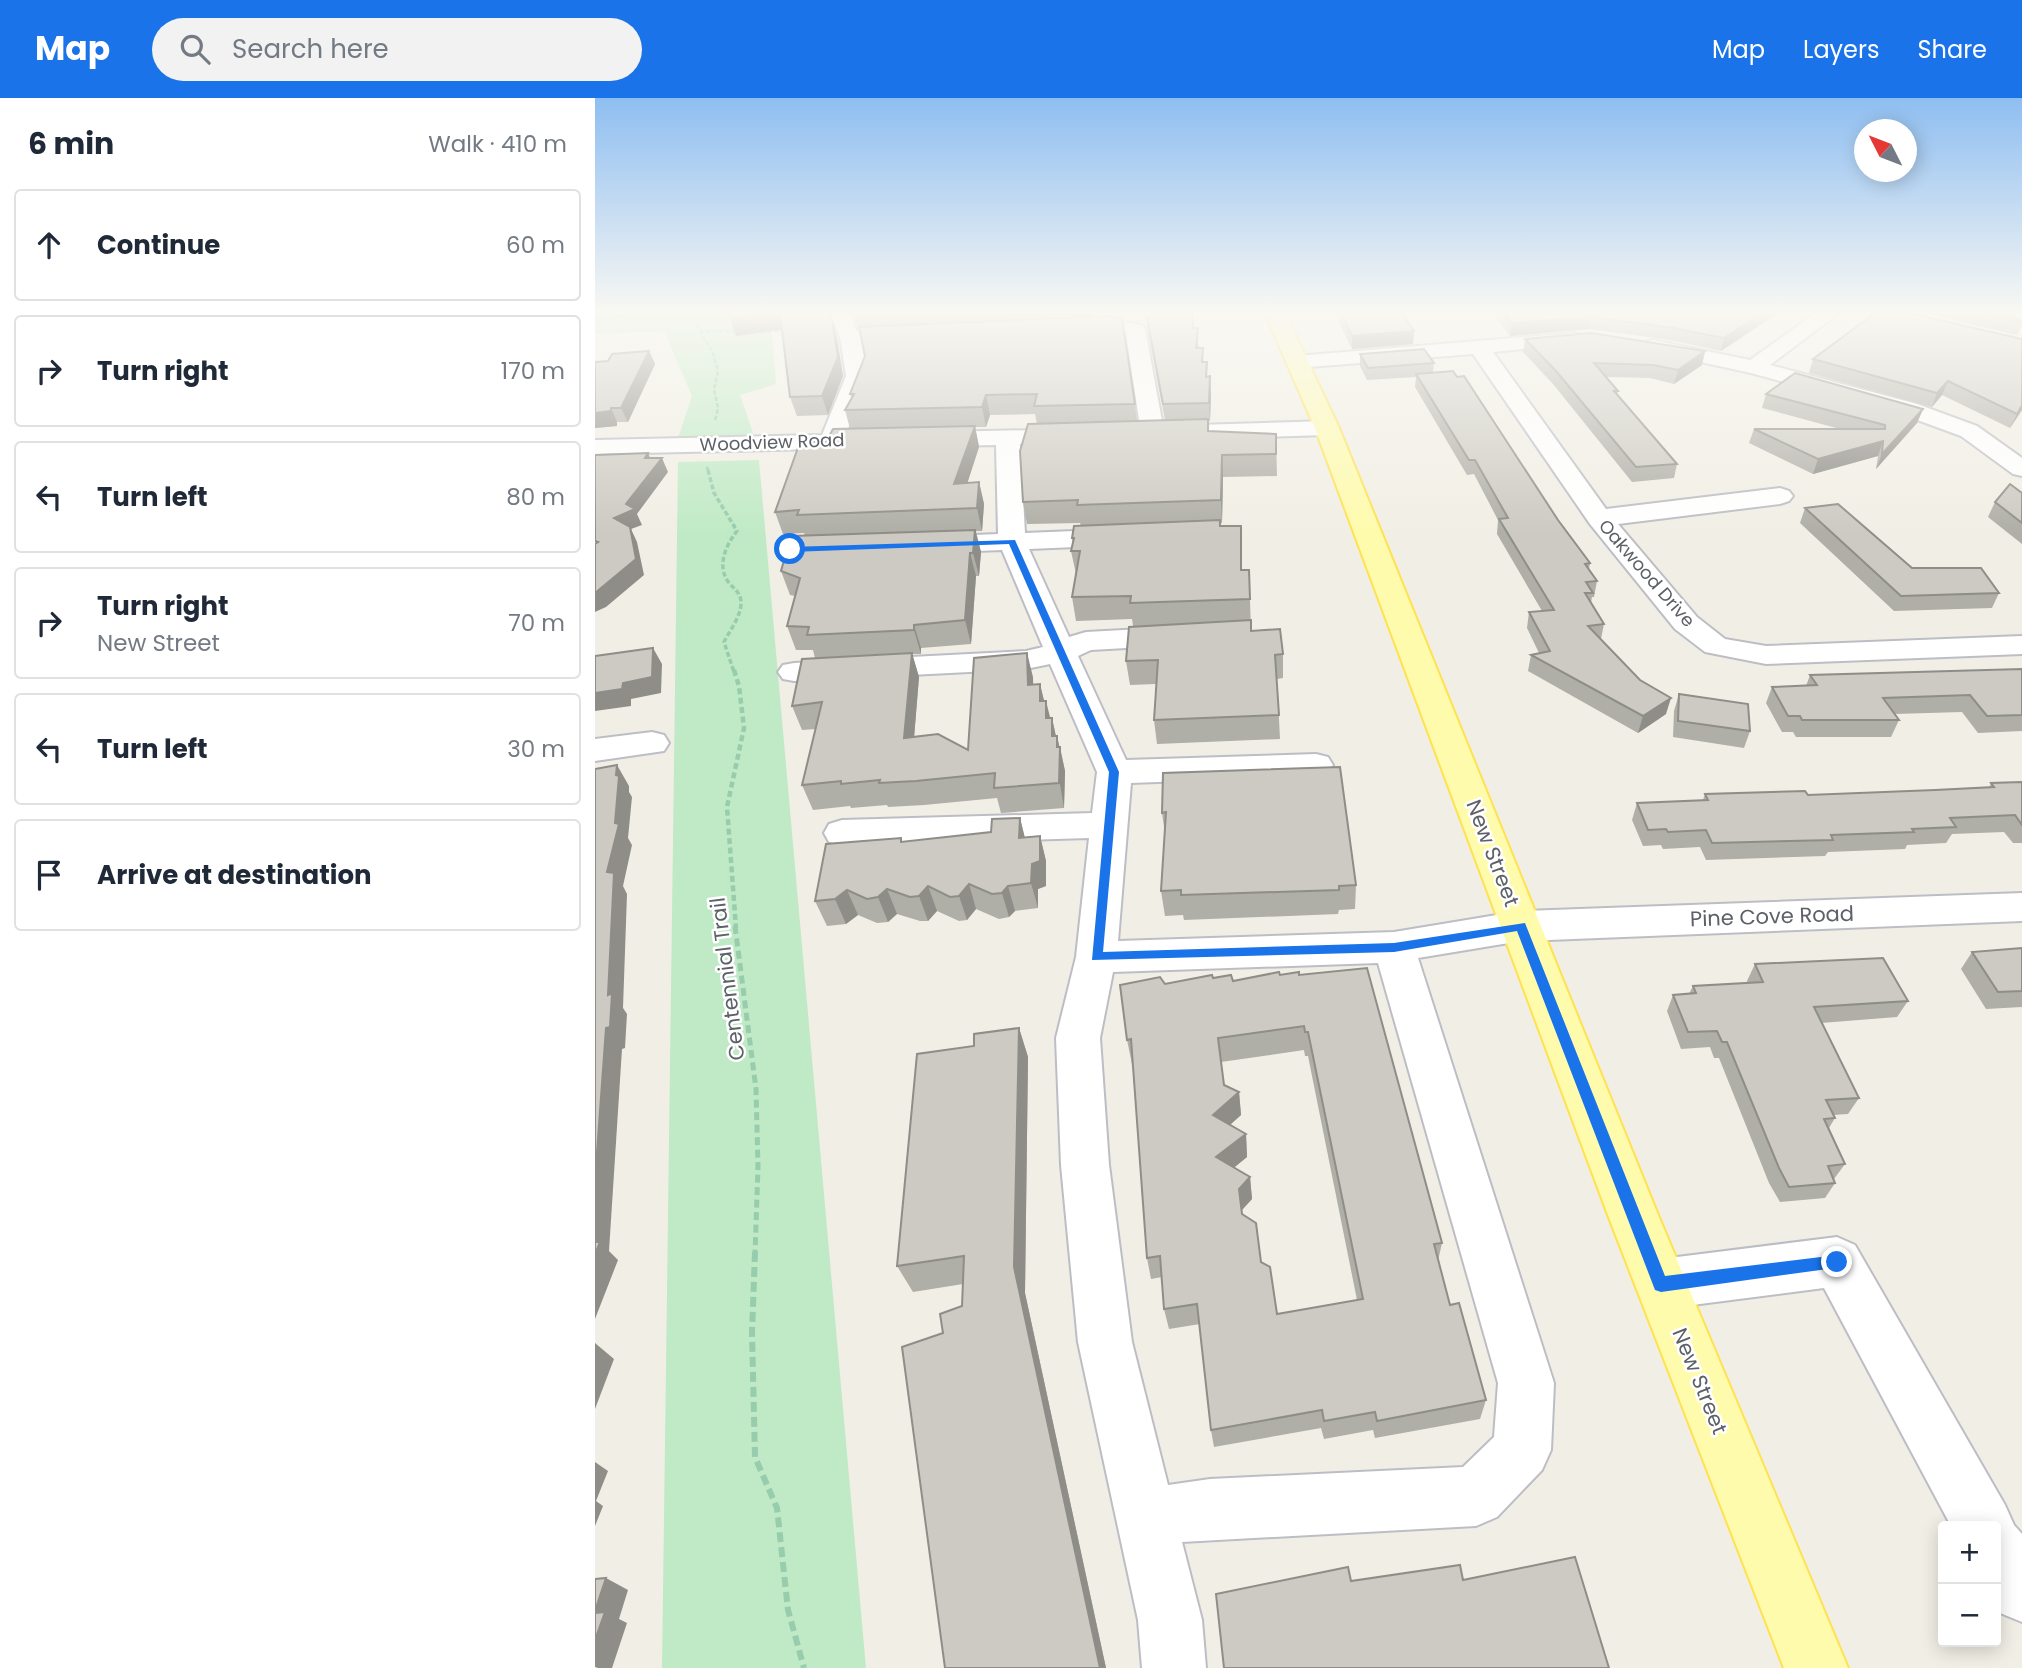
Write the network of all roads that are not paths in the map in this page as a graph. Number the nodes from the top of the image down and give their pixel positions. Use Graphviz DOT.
graph roads {
  1 [pos="853,386"];
  2 [pos="1145,386"];
  3 [pos="1307,386"];
  4 [pos="1507,386"];
  5 [pos="1825,386"];
  6 [pos="1327,428"];
  7 [pos="1153,433"];
  8 [pos="1126,434"];
  9 [pos="1061,436"];
  10 [pos="1008,438"];
  11 [pos="832,440"];
  12 [pos="595,447"];
  13 [pos="2022,469"];
  14 [pos="1780,496"];
  15 [pos="1599,518"];
  16 [pos="1153,536"];
  17 [pos="1012,542"];
  18 [pos="901,545"];
  19 [pos="1207,635"];
  20 [pos="2022,645"];
  21 [pos="1060,652"];
  22 [pos="794,672"];
  23 [pos="652,743"];
  24 [pos="595,750"];
  25 [pos="1317,765"];
  26 [pos="1114,772"];
  27 [pos="1109,825"];
  28 [pos="842,832"];
  29 [pos="2022,907"];
  30 [pos="1521,926"];
  31 [pos="1394,947"];
  32 [pos="1096,957"];
  33 [pos="1661,1284"];
  34 [pos="1147,1517"];
  35 [pos="1981,1521"];
  36 [pos="2001,1556"];
  37 [pos="2022,1591"];
  38 [pos="1174,1668"];
  39 [pos="1815,1668"];
  1 -- 11 [label="street"];
  2 -- 7 [label="street"];
  3 -- 6 [label="main road, New Street"];
  4 -- 15 [label="street, Oakwood Drive"];
  5 -- 13 [label="street"];
  6 -- 7 [label="street"];
  6 -- 30 [label="main road, New Street"];
  7 -- 8 [label="street"];
  9 -- 10 [label="street, Woodview Road"];
  10 -- 11 [label="street, Woodview Road"];
  10 -- 17 [label="street"];
  11 -- 12 [label="street, Woodview Road"];
  14 -- 15 [label="street"];
  15 -- 20 [label="street, Oakwood Drive"];
  16 -- 17 [label="street"];
  17 -- 18 [label="street"];
  17 -- 21 [label="street"];
  19 -- 21 [label="street"];
  21 -- 22 [label="street"];
  21 -- 26 [label="street"];
  23 -- 24 [label="street"];
  25 -- 26 [label="street"];
  26 -- 27 [label="street"];
  27 -- 28 [label="street"];
  27 -- 32 [label="street"];
  29 -- 30 [label="street, Pine Cove Road"];
  30 -- 31 [label="street, Pine Cove Road"];
  30 -- 33 [label="main road, New Street"];
  31 -- 32 [label="street, Pine Cove Road"];
  31 -- 34 [label="street"];
  32 -- 34 [label="street"];
  33 -- 35 [label="street"];
  33 -- 39 [label="main road, New Street"];
  34 -- 38 [label="street"];
  36 -- 37 [label="street"];
}
